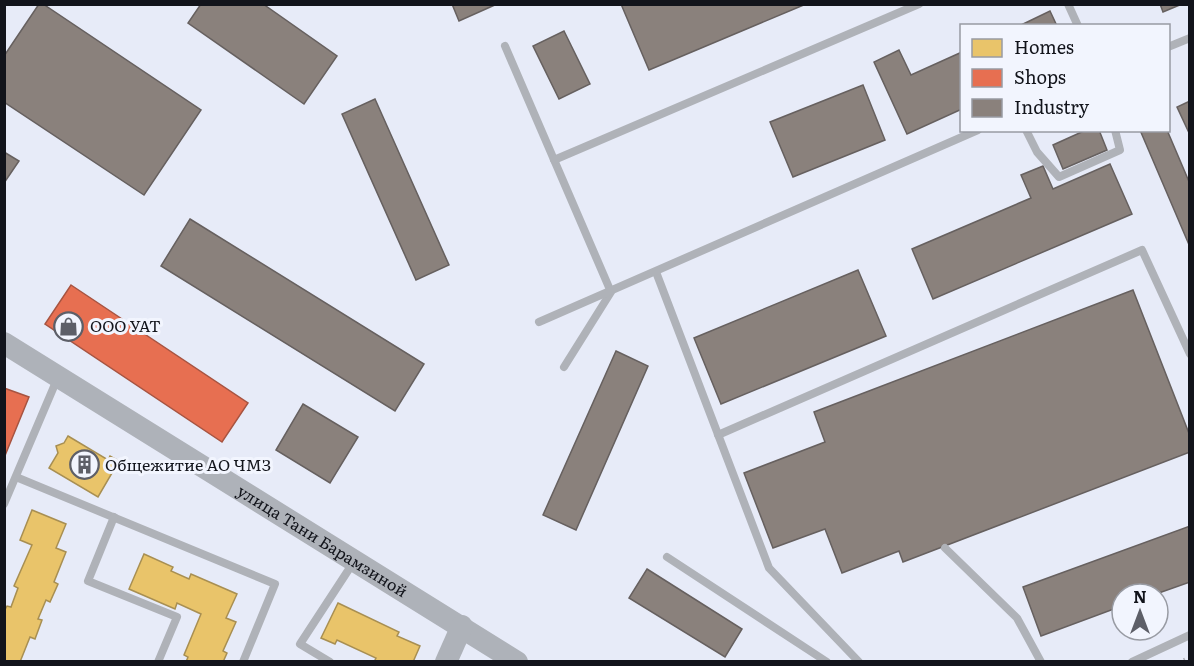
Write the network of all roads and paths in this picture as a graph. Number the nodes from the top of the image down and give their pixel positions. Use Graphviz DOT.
graph roads {
  1 [pos="919,4"];
  2 [pos="1068,4"];
  3 [pos="1077,24"];
  4 [pos="1190,38"];
  5 [pos="505,46"];
  6 [pos="1170,46"];
  7 [pos="973,132"];
  8 [pos="1027,132"];
  9 [pos="1116,132"];
  10 [pos="554,160"];
  11 [pos="656,272"];
  12 [pos="611,292"];
  13 [pos="539,322"];
  14 [pos="4,343"];
  15 [pos="1190,354"];
  16 [pos="564,367"];
  17 [pos="58,375"];
  18 [pos="718,435"];
  19 [pos="16,477"];
  20 [pos="4,504"];
  21 [pos="114,518"];
  22 [pos="945,548"];
  23 [pos="667,557"];
  24 [pos="355,560"];
  25 [pos="462,626"];
  26 [pos="1190,635"];
  27 [pos="1190,657"];
  28 [pos="158,662"];
  29 [pos="243,662"];
  30 [pos="330,662"];
  31 [pos="446,662"];
  32 [pos="517,662"];
  33 [pos="828,662"];
  34 [pos="859,662"];
  35 [pos="1041,662"];
  36 [pos="1132,662"];
  37 [pos="1178,662"];
  1 -- 10 [label="lane"];
  2 -- 3 [label="lane"];
  4 -- 6 [label="lane"];
  5 -- 10 [label="lane"];
  7 -- 11 [label="lane"];
  8 -- 9 [label="lane"];
  10 -- 12 [label="lane"];
  11 -- 12 [label="lane"];
  11 -- 18 [label="lane"];
  12 -- 13 [label="lane"];
  12 -- 16 [label="lane"];
  14 -- 17 [label="street, улица Тани Барамзиной"];
  15 -- 18 [label="lane"];
  17 -- 19 [label="lane"];
  17 -- 24 [label="street, улица Тани Барамзиной"];
  18 -- 34 [label="lane"];
  19 -- 20 [label="lane"];
  19 -- 21 [label="lane"];
  21 -- 28 [label="lane"];
  21 -- 29 [label="lane"];
  22 -- 35 [label="lane"];
  23 -- 33 [label="lane"];
  24 -- 25 [label="street, улица Тани Барамзиной"];
  24 -- 30 [label="lane"];
  25 -- 31 [label="street"];
  25 -- 32 [label="street, улица Тани Барамзиной"];
  26 -- 36 [label="lane"];
  27 -- 37 [label="path"];
}
